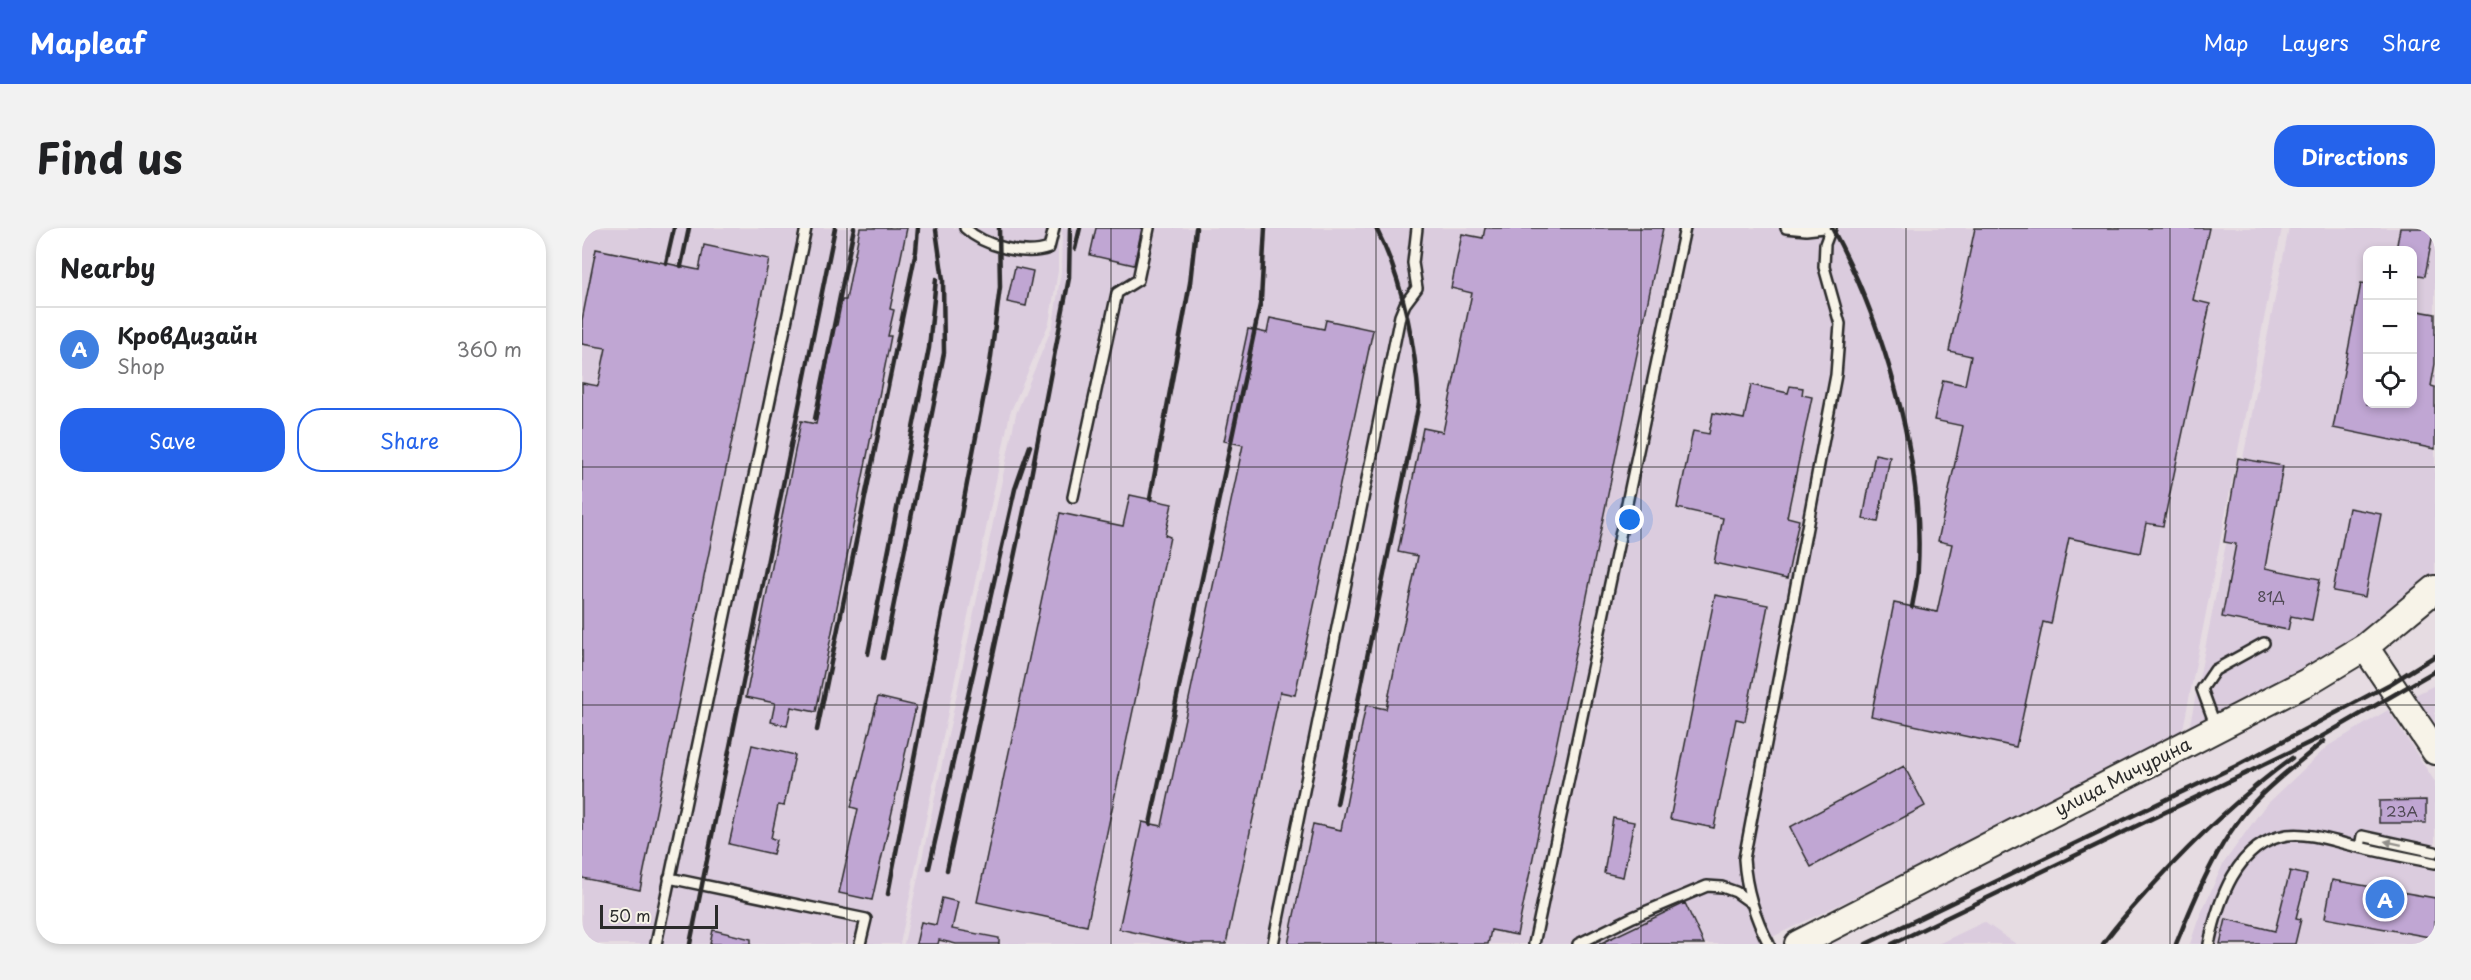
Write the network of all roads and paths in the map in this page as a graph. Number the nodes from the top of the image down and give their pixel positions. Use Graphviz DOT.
graph roads {
  1 [pos="806,228"];
  2 [pos="965,228"];
  3 [pos="1054,228"];
  4 [pos="1149,228"];
  5 [pos="1417,228"];
  6 [pos="1685,228"];
  7 [pos="1786,228"];
  8 [pos="1824,228"];
  9 [pos="1831,228"];
  10 [pos="1073,497"];
  11 [pos="2435,589"];
  12 [pos="2264,643"];
  13 [pos="2365,647"];
  14 [pos="2216,730"];
  15 [pos="2435,751"];
  16 [pos="2360,847"];
  17 [pos="2435,852"];
  18 [pos="2435,863"];
  19 [pos="669,879"];
  20 [pos="1750,902"];
  21 [pos="656,944"];
  22 [pos="860,944"];
  23 [pos="1273,944"];
  24 [pos="1534,944"];
  25 [pos="1578,944"];
  26 [pos="1769,944"];
  27 [pos="1798,944"];
  28 [pos="2209,944"];
  1 -- 19 [label="lane"];
  2 -- 3 [label="lane"];
  4 -- 10 [label="lane"];
  5 -- 23 [label="lane"];
  6 -- 24 [label="lane"];
  7 -- 8 [label="lane"];
  9 -- 20 [label="lane"];
  11 -- 13 [label="street, улица Мичурина"];
  12 -- 14 [label="lane"];
  13 -- 14 [label="street, улица Мичурина"];
  13 -- 15 [label="street"];
  14 -- 27 [label="street, улица Мичурина"];
  17 -- 16 [label="lane, one-way"];
  16 -- 18 [label="lane"];
  16 -- 28 [label="lane"];
  19 -- 21 [label="lane"];
  19 -- 22 [label="lane"];
  20 -- 25 [label="lane"];
  20 -- 26 [label="lane"];
}
